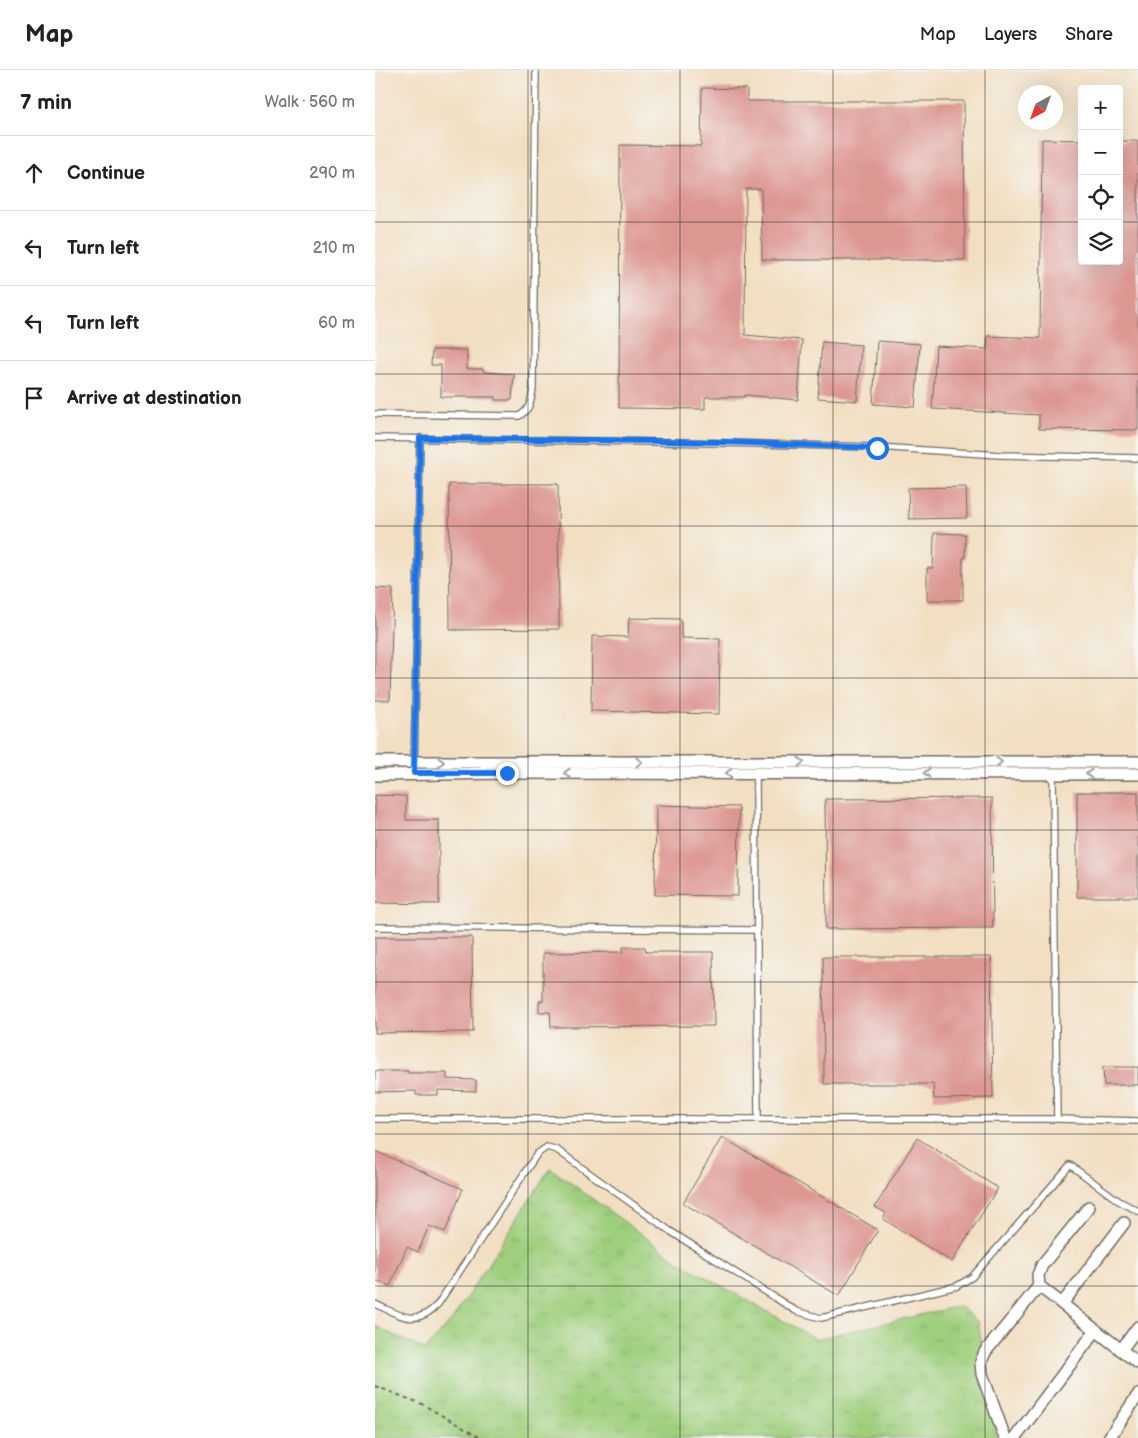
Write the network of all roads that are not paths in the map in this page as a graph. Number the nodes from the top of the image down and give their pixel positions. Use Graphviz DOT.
graph roads {
  1 [pos="536,70"];
  2 [pos="375,414"];
  3 [pos="375,438"];
  4 [pos="420,438"];
  5 [pos="1138,458"];
  6 [pos="375,762"];
  7 [pos="1138,762"];
  8 [pos="414,768"];
  9 [pos="757,773"];
  10 [pos="1053,774"];
  11 [pos="1138,774"];
  12 [pos="375,775"];
  13 [pos="375,927"];
  14 [pos="757,930"];
  15 [pos="375,1119"];
  16 [pos="758,1119"];
  17 [pos="1057,1119"];
  18 [pos="1138,1121"];
  19 [pos="1089,1207"];
  20 [pos="1138,1211"];
  21 [pos="1124,1223"];
  22 [pos="1039,1286"];
  23 [pos="375,1304"];
  24 [pos="1062,1304"];
  25 [pos="1138,1327"];
  26 [pos="1096,1330"];
  27 [pos="1121,1350"];
  28 [pos="1138,1363"];
  29 [pos="1138,1395"];
  30 [pos="1005,1438"];
  31 [pos="1015,1438"];
  32 [pos="1109,1438"];
  1 -- 2 [label="lane"];
  3 -- 4 [label="lane"];
  4 -- 5 [label="lane"];
  4 -- 8 [label="lane"];
  6 -- 8 [label="street"];
  8 -- 7 [label="street, one-way"];
  9 -- 8 [label="street, one-way"];
  8 -- 12 [label="street"];
  10 -- 9 [label="street, one-way"];
  9 -- 14 [label="lane"];
  11 -- 10 [label="street, one-way"];
  10 -- 17 [label="lane"];
  13 -- 14 [label="lane"];
  14 -- 16 [label="lane"];
  15 -- 16 [label="lane"];
  16 -- 17 [label="lane"];
  17 -- 18 [label="lane"];
  19 -- 22 [label="street"];
  20 -- 23 [label="lane"];
  21 -- 24 [label="street"];
  22 -- 24 [label="street"];
  22 -- 30 [label="street"];
  24 -- 26 [label="street"];
  25 -- 27 [label="street"];
  26 -- 27 [label="street"];
  26 -- 31 [label="street"];
  27 -- 28 [label="street"];
  29 -- 32 [label="street"];
}
